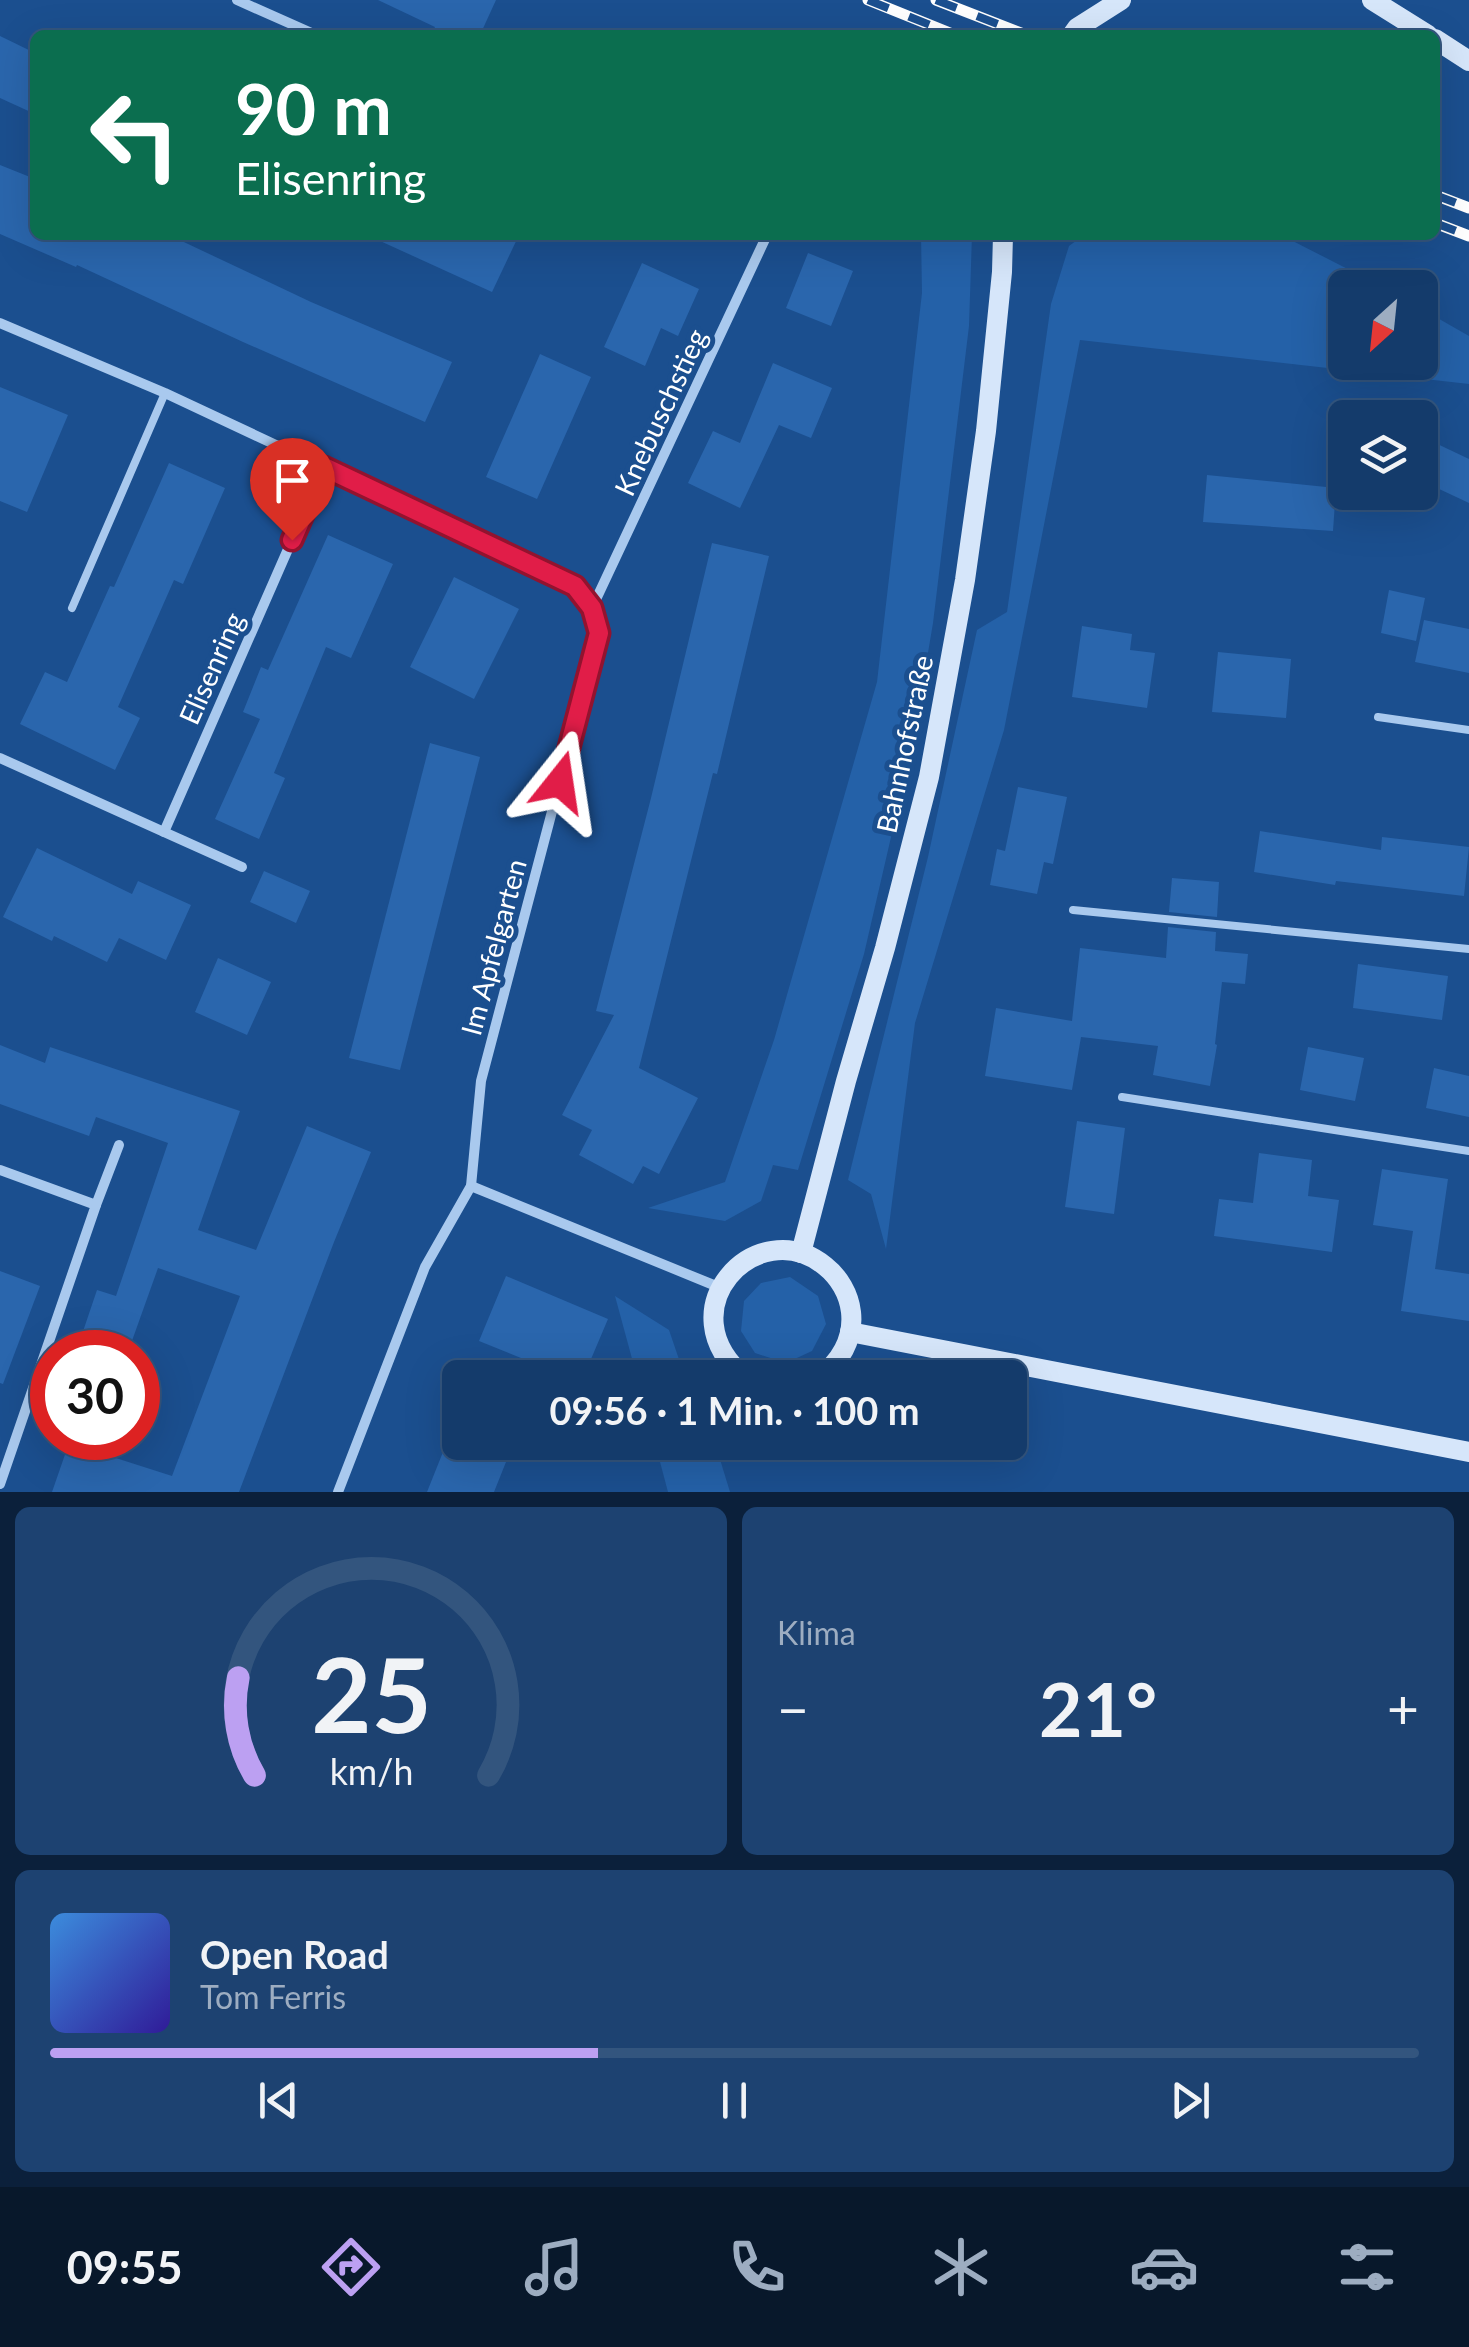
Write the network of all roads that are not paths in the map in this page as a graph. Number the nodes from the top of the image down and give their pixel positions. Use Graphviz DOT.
graph roads {
  1 [pos="237,0"];
  2 [pos="1122,0"];
  3 [pos="1372,0"];
  4 [pos="305,30"];
  5 [pos="1076,30"];
  6 [pos="1420,30"];
  7 [pos="1440,43"];
  8 [pos="1469,61"];
  9 [pos="765,240"];
  10 [pos="1003,240"];
  11 [pos="0,323"];
  12 [pos="164,393"];
  13 [pos="324,467"];
  14 [pos="72,608"];
  15 [pos="592,608"];
  16 [pos="1378,716"];
  17 [pos="1469,730"];
  18 [pos="0,758"];
  19 [pos="164,832"];
  20 [pos="242,867"];
  21 [pos="1073,910"];
  22 [pos="1469,950"];
  23 [pos="1122,1097"];
  24 [pos="119,1144"];
  25 [pos="1469,1151"];
  26 [pos="0,1170"];
  27 [pos="471,1186"];
  28 [pos="96,1205"];
  29 [pos="801,1252"];
  30 [pos="720,1288"];
  31 [pos="850,1332"];
  32 [pos="728,1360"];
  33 [pos="837,1360"];
  34 [pos="1469,1452"];
  35 [pos="0,1484"];
  36 [pos="338,1492"];
  1 -- 4 [label="street"];
  2 -- 5 [label="street"];
  3 -- 6 [label="street"];
  7 -- 8 [label="street"];
  9 -- 15 [label="street, Knebuschstieg"];
  10 -- 29 [label="street, Bahnhofstraße"];
  11 -- 12 [label="street"];
  12 -- 13 [label="street"];
  12 -- 14 [label="lane"];
  13 -- 15 [label="street"];
  13 -- 19 [label="street, Elisenring"];
  15 -- 27 [label="street, Im Apfelgarten"];
  16 -- 17 [label="lane"];
  18 -- 19 [label="street"];
  19 -- 20 [label="street"];
  21 -- 22 [label="lane"];
  23 -- 25 [label="lane"];
  24 -- 28 [label="street"];
  26 -- 28 [label="street"];
  27 -- 30 [label="street"];
  27 -- 36 [label="street, Im Apfelgarten"];
  28 -- 35 [label="street"];
  29 -- 30 [label="street"];
  29 -- 31 [label="street"];
  30 -- 32 [label="street"];
  31 -- 33 [label="street"];
  31 -- 34 [label="street"];
}
